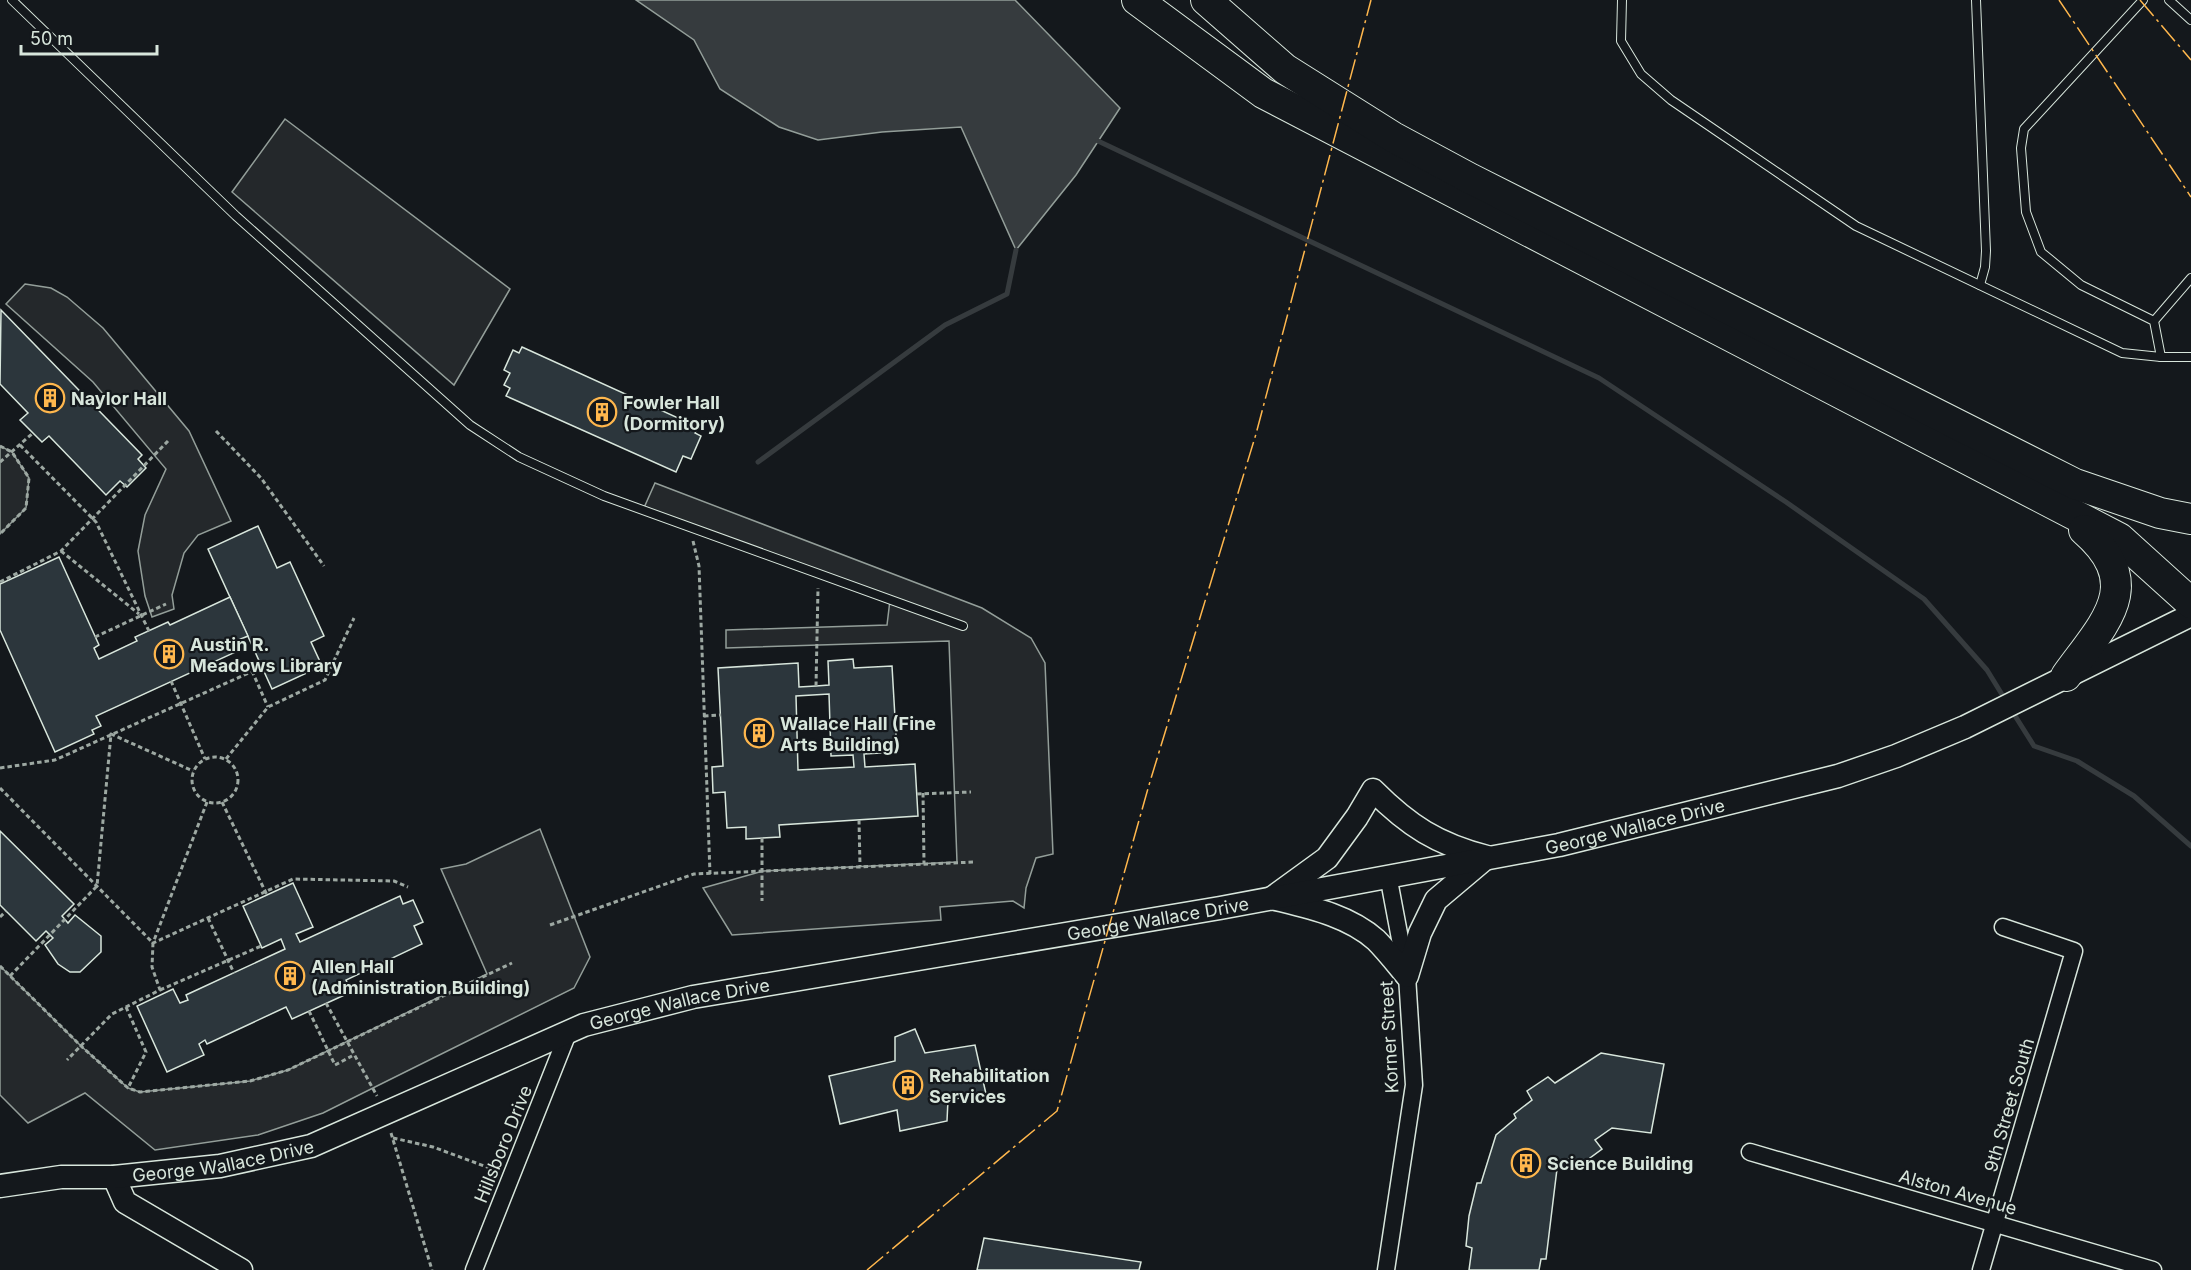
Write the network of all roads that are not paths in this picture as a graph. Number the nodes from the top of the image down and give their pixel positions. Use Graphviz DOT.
graph roads {
  1 [pos="12,0"];
  2 [pos="1137,0"];
  3 [pos="1206,0"];
  4 [pos="1622,0"];
  5 [pos="1976,0"];
  6 [pos="2143,0"];
  7 [pos="2169,0"];
  8 [pos="2191,20"];
  9 [pos="2191,278"];
  10 [pos="1980,285"];
  11 [pos="2154,321"];
  12 [pos="2161,357"];
  13 [pos="2191,357"];
  14 [pos="2067,496"];
  15 [pos="2191,519"];
  16 [pos="2191,589"];
  17 [pos="2191,603"];
  18 [pos="2191,615"];
  19 [pos="963,626"];
  20 [pos="2066,676"];
  21 [pos="1487,857"];
  22 [pos="1388,875"];
  23 [pos="1272,898"];
  24 [pos="2003,927"];
  25 [pos="1407,976"];
  26 [pos="567,1033"];
  27 [pos="1750,1152"];
  28 [pos="114,1177"];
  29 [pos="0,1186"];
  30 [pos="1995,1222"];
  31 [pos="242,1270"];
  32 [pos="474,1270"];
  33 [pos="1386,1270"];
  34 [pos="1981,1270"];
  35 [pos="2153,1270"];
  1 -- 19 [label="lane"];
  2 -- 14 [label="highway"];
  3 -- 14 [label="highway"];
  4 -- 10 [label="lane"];
  5 -- 10 [label="lane"];
  6 -- 11 [label="lane"];
  7 -- 8 [label="lane"];
  9 -- 11 [label="lane"];
  10 -- 12 [label="lane"];
  11 -- 12 [label="lane"];
  12 -- 13 [label="lane"];
  14 -- 15 [label="highway"];
  14 -- 16 [label="highway"];
  14 -- 17 [label="highway"];
  14 -- 20 [label="highway"];
  18 -- 20 [label="street, George Wallace Drive"];
  20 -- 21 [label="street, George Wallace Drive"];
  21 -- 22 [label="street, George Wallace Drive"];
  21 -- 23 [label="street"];
  21 -- 25 [label="street"];
  22 -- 23 [label="street, George Wallace Drive"];
  22 -- 25 [label="street, Korner Street"];
  23 -- 25 [label="street"];
  23 -- 26 [label="street, George Wallace Drive"];
  24 -- 30 [label="street, 9th Street South"];
  25 -- 33 [label="street, Korner Street"];
  26 -- 28 [label="street, George Wallace Drive"];
  26 -- 32 [label="street, Hillsboro Drive"];
  27 -- 30 [label="street, Alston Avenue"];
  28 -- 29 [label="street, George Wallace Drive"];
  28 -- 31 [label="street"];
  30 -- 34 [label="street, 9th Street South"];
  30 -- 35 [label="street, Alston Avenue"];
}
